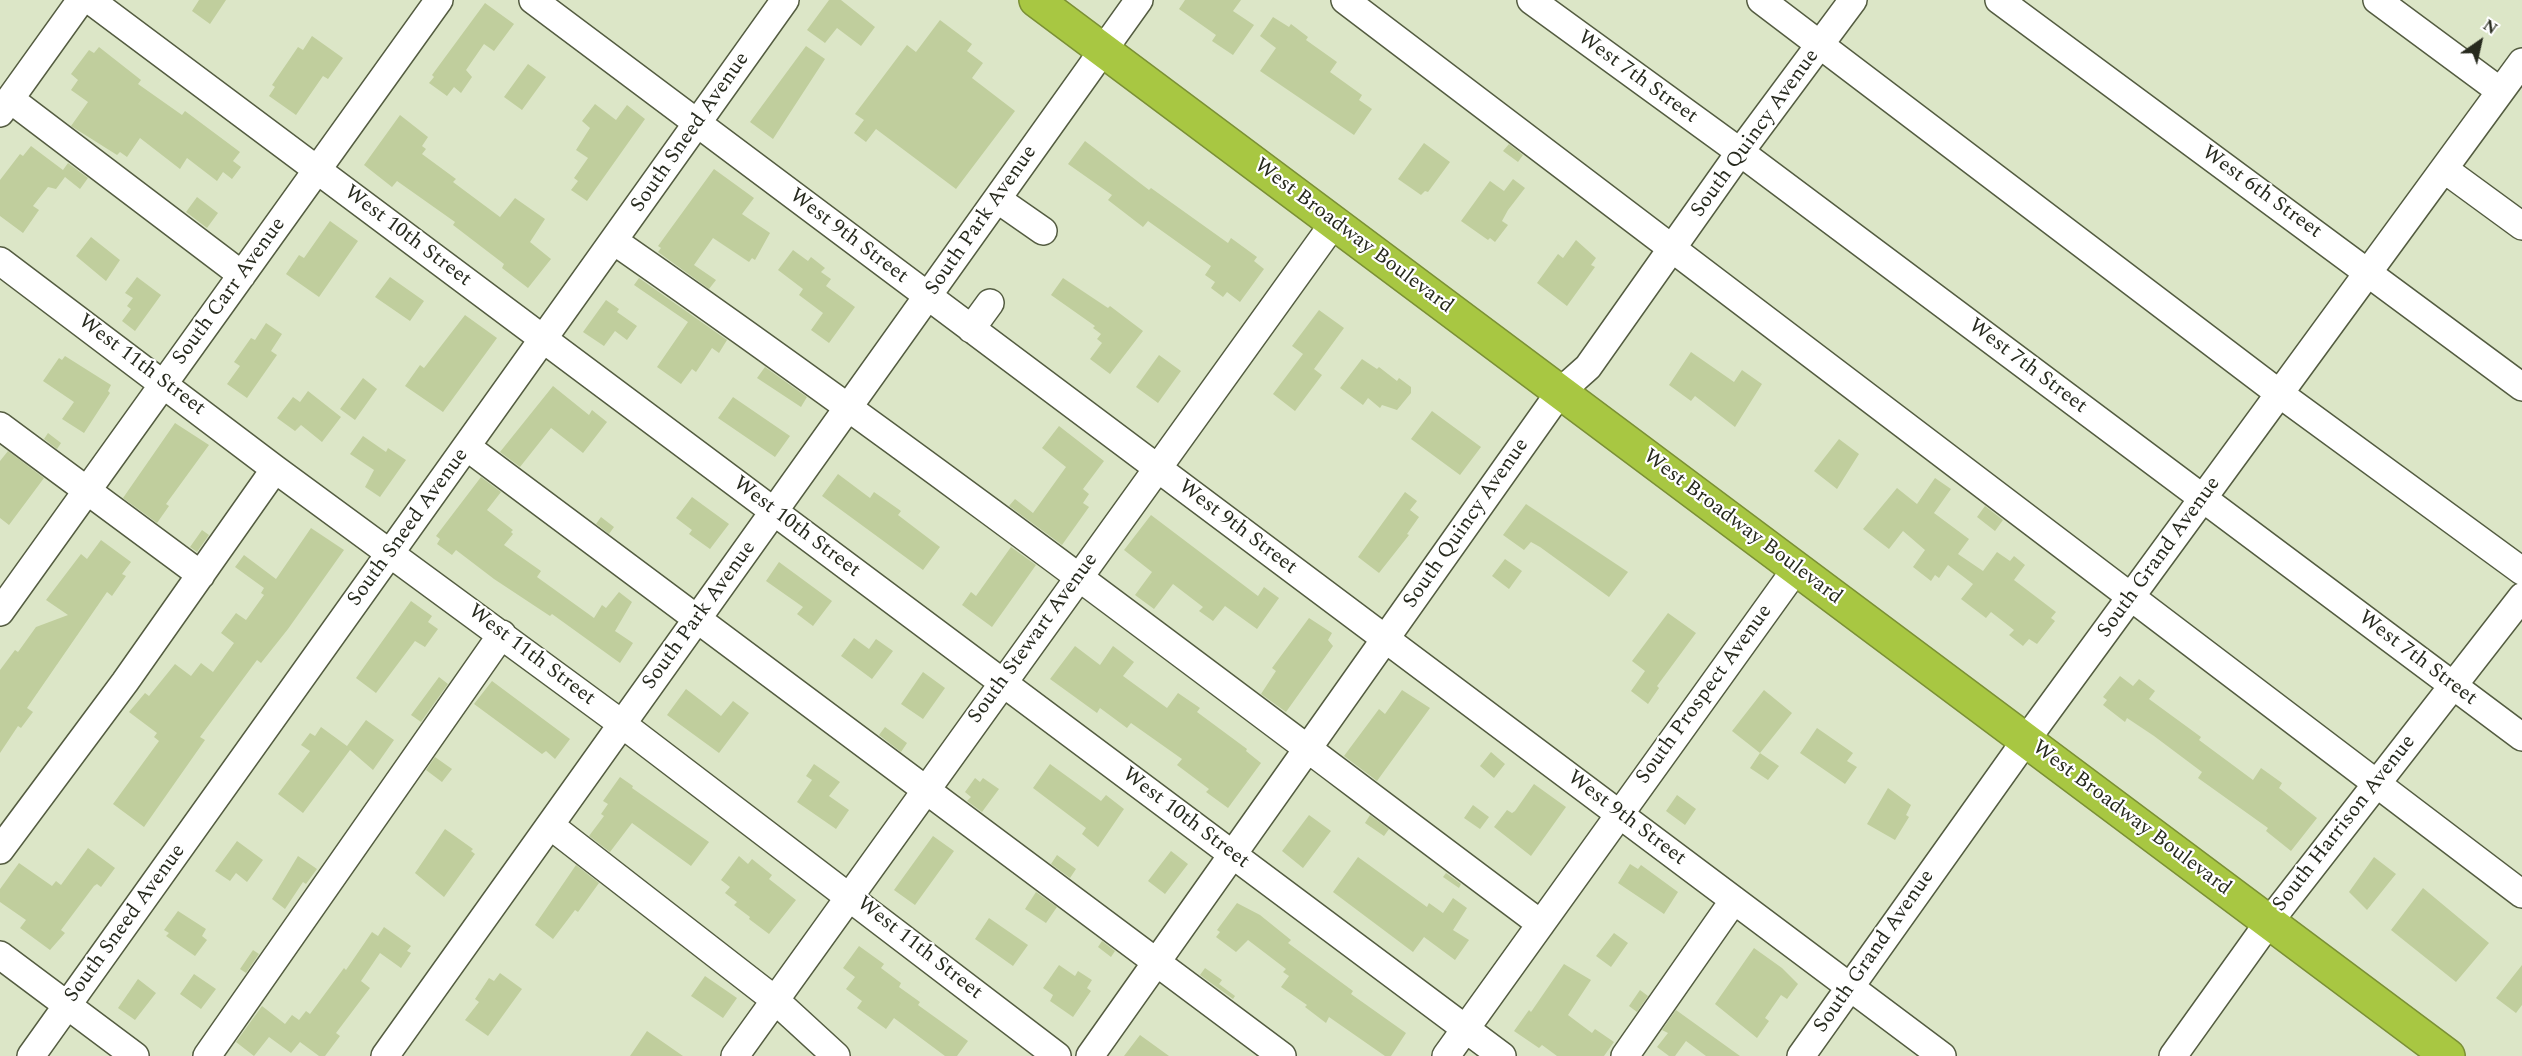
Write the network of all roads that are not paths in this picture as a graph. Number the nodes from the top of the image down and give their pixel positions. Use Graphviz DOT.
graph roads {
  1 [pos="81,0"];
  2 [pos="90,0"];
  3 [pos="439,0"];
  4 [pos="532,0"];
  5 [pos="785,0"];
  6 [pos="1036,0"];
  7 [pos="1139,0"];
  8 [pos="1345,0"];
  9 [pos="1531,0"];
  10 [pos="1761,0"];
  11 [pos="1853,0"];
  12 [pos="2000,0"];
  13 [pos="2377,0"];
  14 [pos="1820,46"];
  15 [pos="1103,50"];
  16 [pos="2522,62"];
  17 [pos="2500,92"];
  18 [pos="5,106"];
  19 [pos="697,123"];
  20 [pos="1740,153"];
  21 [pos="2444,169"];
  22 [pos="318,170"];
  23 [pos="997,199"];
  24 [pos="1334,223"];
  25 [pos="2522,226"];
  26 [pos="1043,231"];
  27 [pos="614,241"];
  28 [pos="1674,249"];
  29 [pos="0,261"];
  30 [pos="2369,272"];
  31 [pos="242,275"];
  32 [pos="928,297"];
  33 [pos="990,303"];
  34 [pos="971,329"];
  35 [pos="544,339"];
  36 [pos="165,384"];
  37 [pos="2522,387"];
  38 [pos="1560,392"];
  39 [pos="2280,394"];
  40 [pos="849,408"];
  41 [pos="0,426"];
  42 [pos="467,447"];
  43 [pos="1157,468"];
  44 [pos="275,469"];
  45 [pos="87,492"];
  46 [pos="2203,499"];
  47 [pos="774,512"];
  48 [pos="391,553"];
  49 [pos="1796,568"];
  50 [pos="2522,570"];
  51 [pos="201,575"];
  52 [pos="1079,576"];
  53 [pos="2131,597"];
  54 [pos="2522,597"];
  55 [pos="0,612"];
  56 [pos="698,620"];
  57 [pos="502,634"];
  58 [pos="1386,639"];
  59 [pos="1003,683"];
  60 [pos="2453,686"];
  61 [pos="622,724"];
  62 [pos="2522,737"];
  63 [pos="2026,740"];
  64 [pos="1309,749"];
  65 [pos="2376,784"];
  66 [pos="926,790"];
  67 [pos="1620,814"];
  68 [pos="551,826"];
  69 [pos="0,850"];
  70 [pos="1234,856"];
  71 [pos="2522,894"];
  72 [pos="850,896"];
  73 [pos="1734,900"];
  74 [pos="2269,922"];
  75 [pos="1541,924"];
  76 [pos="0,955"];
  77 [pos="1156,962"];
  78 [pos="1850,987"];
  79 [pos="775,1000"];
  80 [pos="67,1006"];
  81 [pos="1466,1029"];
  82 [pos="31,1056"];
  83 [pos="135,1056"];
  84 [pos="207,1056"];
  85 [pos="385,1056"];
  86 [pos="735,1056"];
  87 [pos="836,1056"];
  88 [pos="1057,1056"];
  89 [pos="1090,1056"];
  90 [pos="1282,1056"];
  91 [pos="1446,1056"];
  92 [pos="1502,1056"];
  93 [pos="1624,1056"];
  94 [pos="1801,1056"];
  95 [pos="1942,1056"];
  96 [pos="2173,1056"];
  97 [pos="2448,1056"];
  1 -- 18 [label="street"];
  2 -- 22 [label="street, West 10th Street"];
  3 -- 22 [label="street, South Carr Avenue"];
  4 -- 19 [label="street, West 9th Street"];
  5 -- 19 [label="street, South Sneed Avenue"];
  6 -- 15 [label="highway, West Broadway Boulevard"];
  7 -- 15 [label="street, South Park Avenue"];
  8 -- 28 [label="street"];
  9 -- 20 [label="street, West 7th Street"];
  10 -- 14 [label="street"];
  11 -- 14 [label="street, South Quincy Avenue"];
  12 -- 30 [label="street, West 6th Street"];
  13 -- 17 [label="street"];
  14 -- 20 [label="street, South Quincy Avenue"];
  14 -- 39 [label="street"];
  15 -- 23 [label="street, South Park Avenue"];
  15 -- 24 [label="highway, West Broadway Boulevard"];
  16 -- 17 [label="street, South Grand Avenue"];
  17 -- 21 [label="street, South Grand Avenue"];
  18 -- 31 [label="street"];
  19 -- 27 [label="street, South Sneed Avenue"];
  19 -- 32 [label="street, West 9th Street"];
  20 -- 28 [label="street, South Quincy Avenue"];
  20 -- 46 [label="street, West 7th Street"];
  21 -- 25 [label="street"];
  21 -- 30 [label="street, South Grand Avenue"];
  22 -- 31 [label="street, South Carr Avenue"];
  22 -- 35 [label="street, West 10th Street"];
  23 -- 26 [label="street"];
  23 -- 32 [label="street, South Park Avenue"];
  24 -- 38 [label="highway, West Broadway Boulevard"];
  24 -- 43 [label="street, South Stewart Avenue"];
  27 -- 35 [label="street, South Sneed Avenue"];
  27 -- 40 [label="street"];
  28 -- 38 [label="street, South Quincy Avenue"];
  28 -- 53 [label="street"];
  29 -- 36 [label="street, West 11th Street"];
  30 -- 37 [label="street, West 6th Street"];
  30 -- 39 [label="street, South Grand Avenue"];
  31 -- 36 [label="street, South Carr Avenue"];
  32 -- 34 [label="street, West 9th Street"];
  32 -- 40 [label="street, South Park Avenue"];
  33 -- 34 [label="street"];
  34 -- 43 [label="street, West 9th Street"];
  35 -- 42 [label="street, South Sneed Avenue"];
  35 -- 47 [label="street, West 10th Street"];
  36 -- 44 [label="street, West 11th Street"];
  36 -- 45 [label="street, South Carr Avenue"];
  38 -- 49 [label="highway, West Broadway Boulevard"];
  38 -- 58 [label="street, South Quincy Avenue"];
  39 -- 46 [label="street, South Grand Avenue"];
  39 -- 50 [label="street"];
  40 -- 47 [label="street, South Park Avenue"];
  40 -- 52 [label="street"];
  41 -- 45 [label="street"];
  42 -- 48 [label="street, South Sneed Avenue"];
  42 -- 56 [label="street"];
  43 -- 52 [label="street, South Stewart Avenue"];
  43 -- 58 [label="street, West 9th Street"];
  44 -- 48 [label="street, West 11th Street"];
  44 -- 51 [label="street"];
  45 -- 51 [label="street"];
  45 -- 55 [label="street, South Carr Avenue"];
  46 -- 53 [label="street, South Grand Avenue"];
  46 -- 60 [label="street, West 7th Street"];
  47 -- 56 [label="street, South Park Avenue"];
  47 -- 59 [label="street, West 10th Street"];
  48 -- 57 [label="street, West 11th Street"];
  48 -- 80 [label="street, South Sneed Avenue"];
  49 -- 63 [label="highway, West Broadway Boulevard"];
  49 -- 67 [label="street, South Prospect Avenue"];
  51 -- 69 [label="street"];
  52 -- 59 [label="street, South Stewart Avenue"];
  52 -- 64 [label="street"];
  53 -- 63 [label="street, South Grand Avenue"];
  53 -- 65 [label="street"];
  54 -- 60 [label="street, South Harrison Avenue"];
  56 -- 61 [label="street, South Park Avenue"];
  56 -- 66 [label="street"];
  57 -- 61 [label="street, West 11th Street"];
  57 -- 84 [label="street"];
  58 -- 64 [label="street, South Quincy Avenue"];
  58 -- 67 [label="street, West 9th Street"];
  59 -- 66 [label="street, South Stewart Avenue"];
  59 -- 70 [label="street, West 10th Street"];
  60 -- 62 [label="street, West 7th Street"];
  60 -- 65 [label="street, South Harrison Avenue"];
  61 -- 68 [label="street, South Park Avenue"];
  61 -- 72 [label="street, West 11th Street"];
  63 -- 74 [label="highway, West Broadway Boulevard"];
  63 -- 78 [label="street, South Grand Avenue"];
  64 -- 70 [label="street, South Quincy Avenue"];
  64 -- 75 [label="street"];
  65 -- 71 [label="street"];
  65 -- 74 [label="street, South Harrison Avenue"];
  66 -- 72 [label="street, South Stewart Avenue"];
  66 -- 77 [label="street"];
  67 -- 73 [label="street, West 9th Street"];
  67 -- 75 [label="street, South Prospect Avenue"];
  68 -- 79 [label="street"];
  68 -- 85 [label="street, South Park Avenue"];
  70 -- 77 [label="street, South Quincy Avenue"];
  70 -- 81 [label="street, West 10th Street"];
  72 -- 79 [label="street, South Stewart Avenue"];
  72 -- 88 [label="street, West 11th Street"];
  73 -- 78 [label="street, West 9th Street"];
  73 -- 93 [label="street"];
  74 -- 96 [label="street, South Harrison Avenue"];
  74 -- 97 [label="highway, West Broadway Boulevard"];
  75 -- 81 [label="street, South Prospect Avenue"];
  76 -- 80 [label="street"];
  77 -- 89 [label="street, South Quincy Avenue"];
  77 -- 90 [label="street"];
  78 -- 94 [label="street, South Grand Avenue"];
  78 -- 95 [label="street, West 9th Street"];
  79 -- 86 [label="street, South Stewart Avenue"];
  79 -- 87 [label="street"];
  80 -- 82 [label="street, South Sneed Avenue"];
  80 -- 83 [label="street"];
  81 -- 91 [label="street, South Prospect Avenue"];
  81 -- 92 [label="street, West 10th Street"];
}
